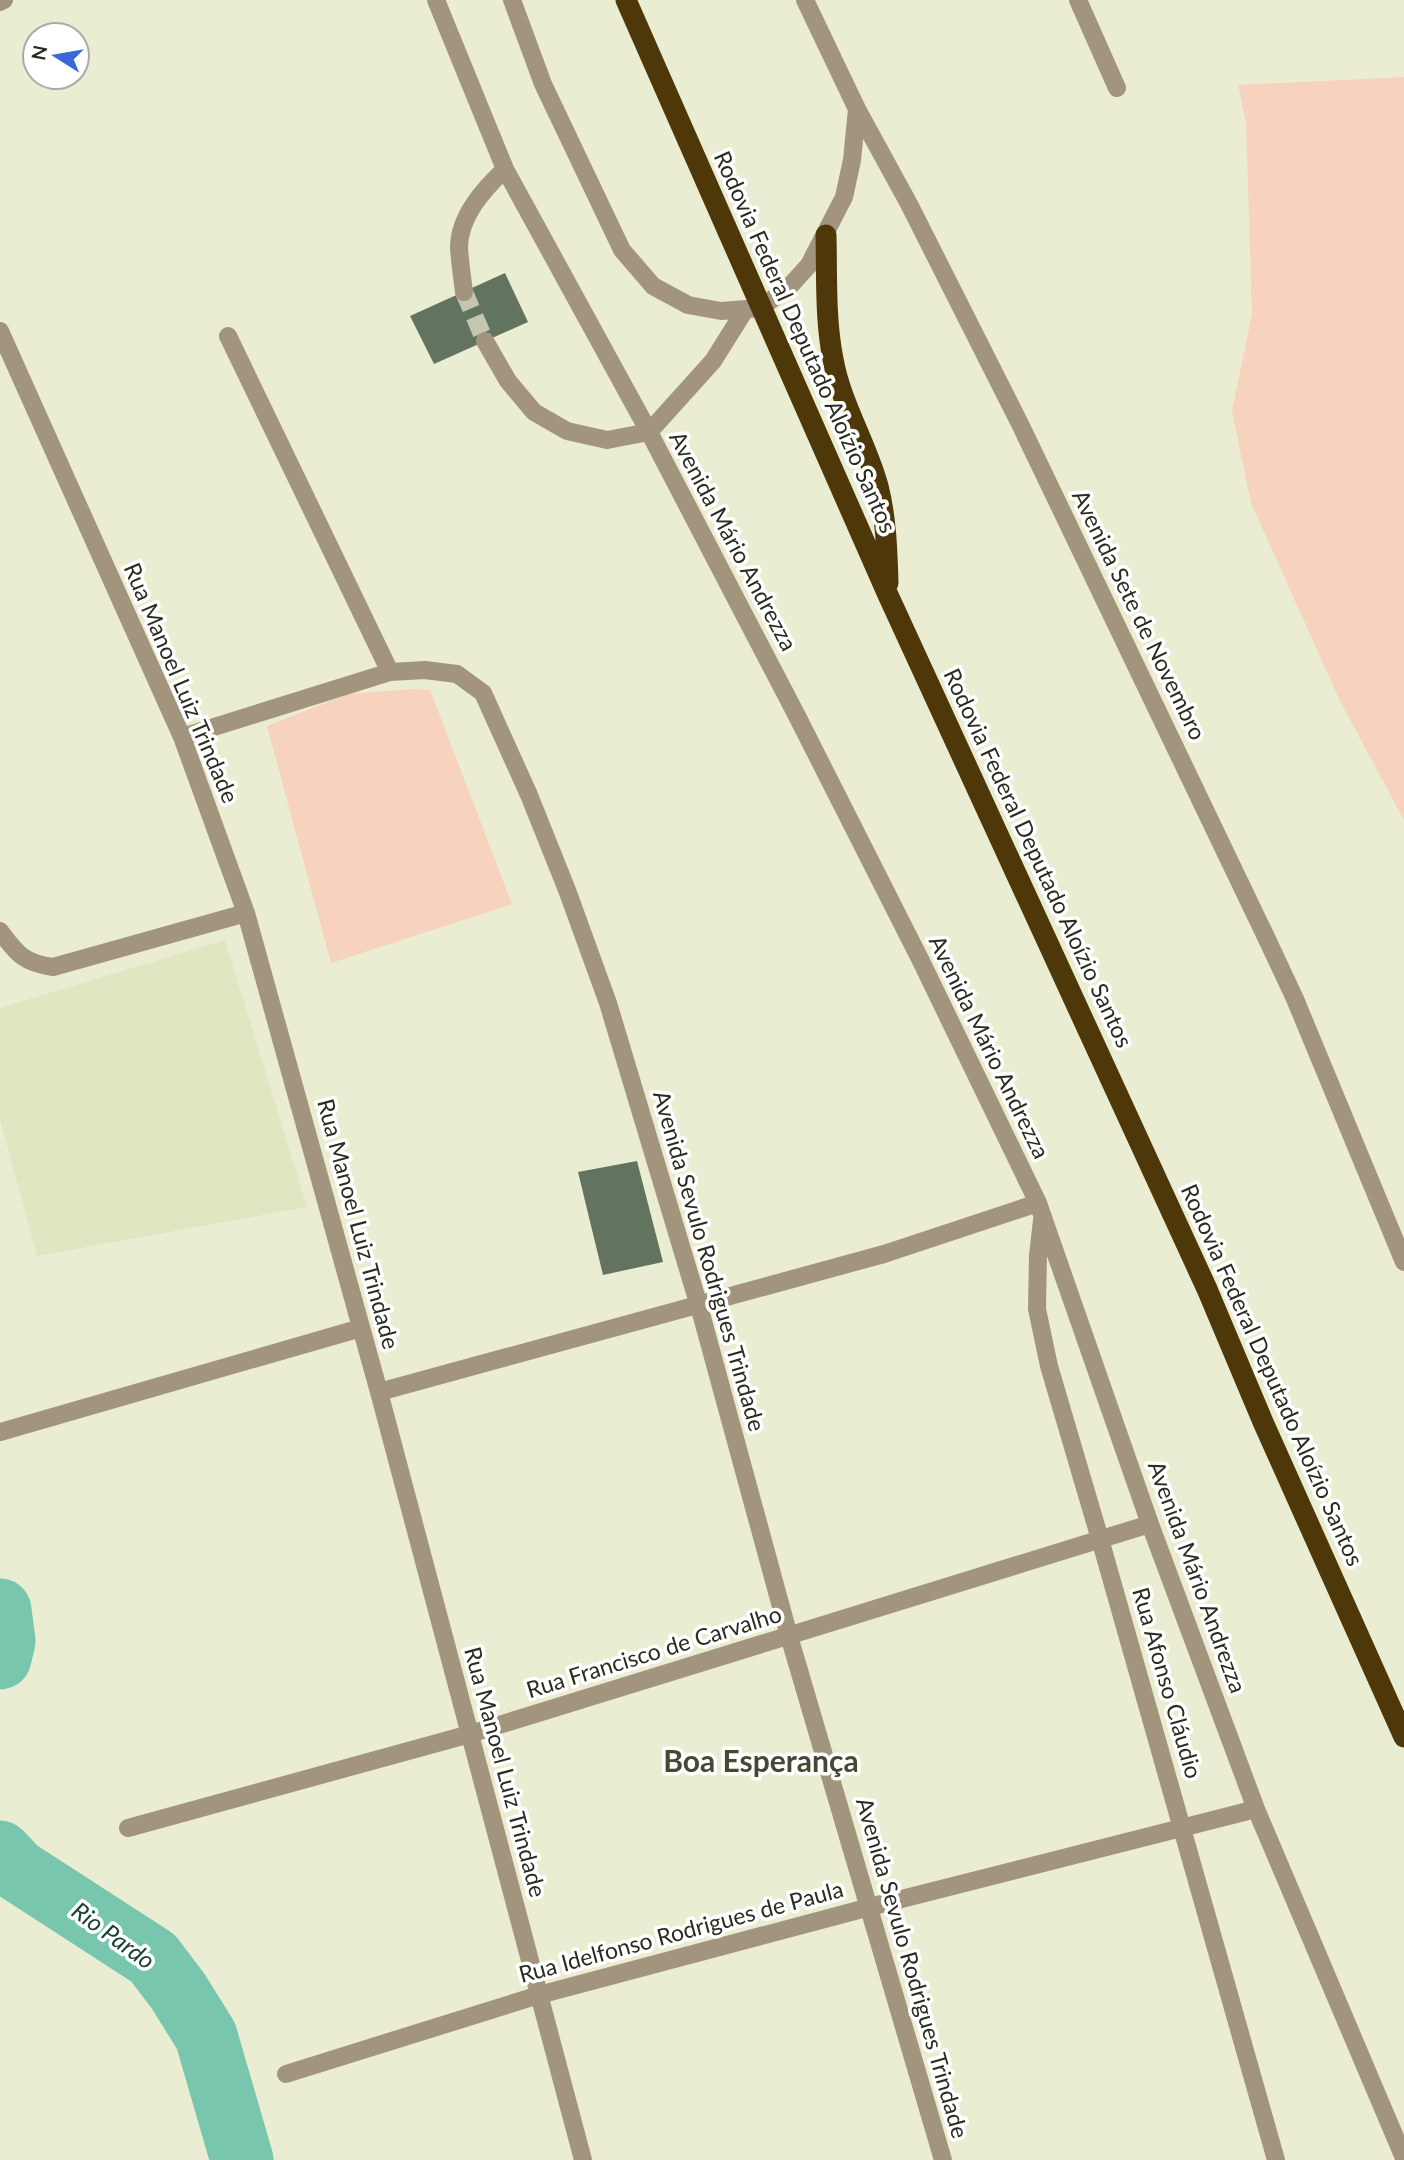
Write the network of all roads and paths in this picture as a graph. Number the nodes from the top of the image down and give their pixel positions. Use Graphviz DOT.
graph roads {
  1 [pos="436,0"];
  2 [pos="512,0"];
  3 [pos="626,0"];
  4 [pos="805,0"];
  5 [pos="1078,0"];
  6 [pos="1117,88"];
  7 [pos="857,109"];
  8 [pos="505,169"];
  9 [pos="826,235"];
  10 [pos="464,292"];
  11 [pos="753,309"];
  12 [pos="0,331"];
  13 [pos="228,336"];
  14 [pos="485,341"];
  15 [pos="649,432"];
  16 [pos="888,595"];
  17 [pos="390,672"];
  18 [pos="182,737"];
  19 [pos="246,913"];
  20 [pos="0,931"];
  21 [pos="1040,1209"];
  22 [pos="1404,1262"];
  23 [pos="699,1306"];
  24 [pos="361,1328"];
  25 [pos="379,1392"];
  26 [pos="0,1432"];
  27 [pos="1150,1524"];
  28 [pos="1100,1539"];
  29 [pos="789,1636"];
  30 [pos="470,1734"];
  31 [pos="1404,1737"];
  32 [pos="1256,1809"];
  33 [pos="1182,1826"];
  34 [pos="128,1828"];
  35 [pos="870,1907"];
  36 [pos="539,1995"];
  37 [pos="286,2074"];
  38 [pos="1404,2158"];
  39 [pos="583,2160"];
  40 [pos="943,2160"];
  41 [pos="1276,2160"];
  1 -- 8 [label="street, Avenida Mário Andrezza"];
  2 -- 11 [label="street"];
  3 -- 11 [label="highway, Rodovia Federal Deputado Aloízio Santos"];
  4 -- 7 [label="street, Avenida Sete de Novembro"];
  5 -- 6 [label="street"];
  7 -- 9 [label="street"];
  7 -- 22 [label="street, Avenida Sete de Novembro"];
  8 -- 10 [label="street"];
  8 -- 15 [label="street, Avenida Mário Andrezza"];
  9 -- 11 [label="street"];
  9 -- 16 [label="highway"];
  11 -- 15 [label="street"];
  11 -- 16 [label="highway, Rodovia Federal Deputado Aloízio Santos"];
  12 -- 18 [label="street, Rua Manoel Luiz Trindade"];
  13 -- 17 [label="street"];
  14 -- 15 [label="street"];
  15 -- 21 [label="street, Avenida Mário Andrezza"];
  16 -- 31 [label="highway, Rodovia Federal Deputado Aloízio Santos"];
  17 -- 18 [label="street, Avenida Sevulo Rodrigues Trindade"];
  17 -- 23 [label="street, Avenida Sevulo Rodrigues Trindade"];
  18 -- 19 [label="street, Rua Manoel Luiz Trindade"];
  19 -- 20 [label="street"];
  19 -- 24 [label="street, Rua Manoel Luiz Trindade"];
  21 -- 23 [label="street"];
  21 -- 27 [label="street, Avenida Mário Andrezza"];
  21 -- 28 [label="street, Rua Afonso Cláudio"];
  23 -- 25 [label="street"];
  23 -- 29 [label="street, Avenida Sevulo Rodrigues Trindade"];
  24 -- 25 [label="street, Rua Manoel Luiz Trindade"];
  24 -- 26 [label="street"];
  25 -- 30 [label="street, Rua Manoel Luiz Trindade"];
  27 -- 28 [label="street, Rua Francisco de Carvalho"];
  27 -- 32 [label="street, Avenida Mário Andrezza"];
  28 -- 29 [label="street, Rua Francisco de Carvalho"];
  28 -- 33 [label="street, Rua Afonso Cláudio"];
  29 -- 30 [label="street, Rua Francisco de Carvalho"];
  29 -- 35 [label="street, Avenida Sevulo Rodrigues Trindade"];
  30 -- 34 [label="street, Rua Francisco de Carvalho"];
  30 -- 36 [label="street, Rua Manoel Luiz Trindade"];
  32 -- 33 [label="street, Rua Idelfonso Rodrigues de Paula"];
  32 -- 38 [label="street, Avenida Mário Andrezza"];
  33 -- 35 [label="street, Rua Idelfonso Rodrigues de Paula"];
  33 -- 41 [label="street, Rua Afonso Cláudio"];
  35 -- 36 [label="street, Rua Idelfonso Rodrigues de Paula"];
  35 -- 40 [label="street, Avenida Sevulo Rodrigues Trindade"];
  36 -- 37 [label="street, Rua Idelfonso Rodrigues de Paula"];
  36 -- 39 [label="street, Rua Manoel Luiz Trindade"];
}
